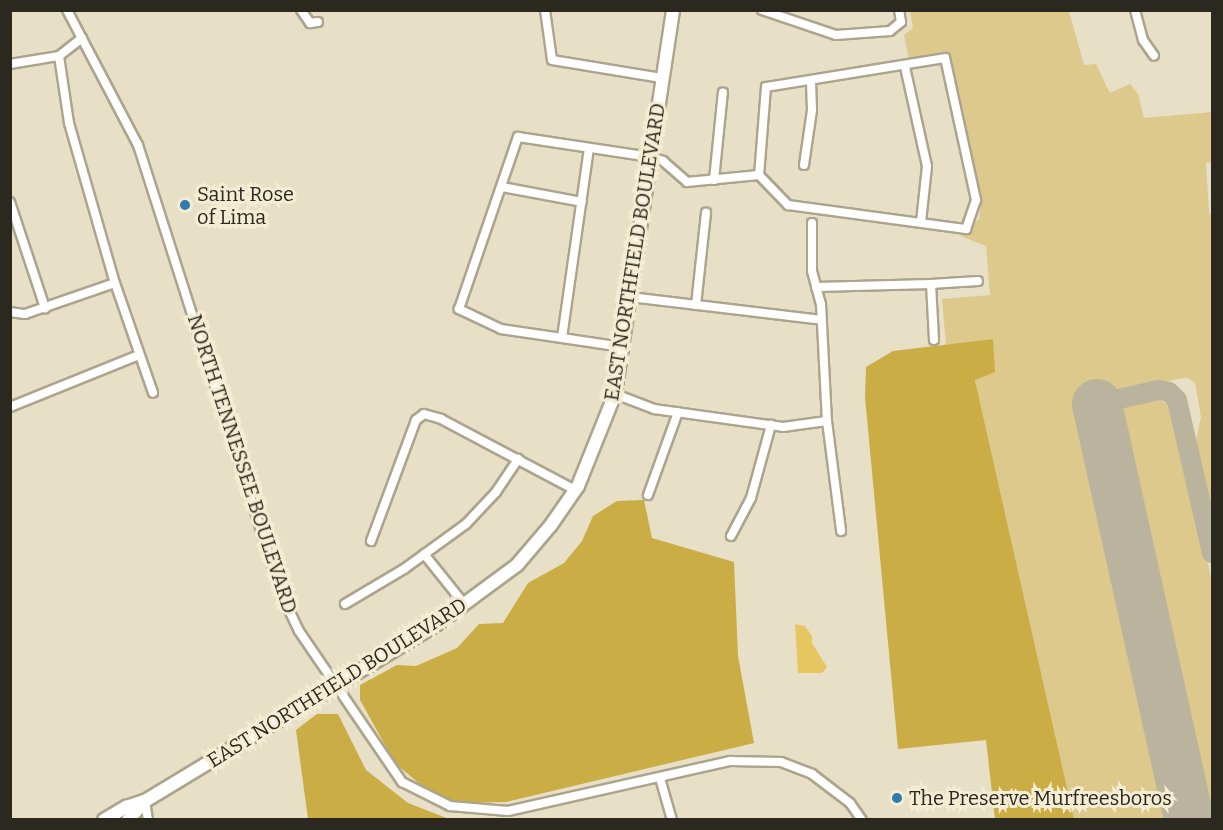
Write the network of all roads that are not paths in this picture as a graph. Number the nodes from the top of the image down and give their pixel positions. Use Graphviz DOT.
graph roads {
  1 [pos="67,10"];
  2 [pos="301,10"];
  3 [pos="545,10"];
  4 [pos="673,10"];
  5 [pos="762,10"];
  6 [pos="899,10"];
  7 [pos="1135,10"];
  8 [pos="318,22"];
  9 [pos="82,38"];
  10 [pos="58,56"];
  11 [pos="1154,56"];
  12 [pos="10,64"];
  13 [pos="905,67"];
  14 [pos="662,78"];
  15 [pos="811,81"];
  16 [pos="723,92"];
  17 [pos="590,148"];
  18 [pos="651,157"];
  19 [pos="804,165"];
  20 [pos="759,175"];
  21 [pos="714,180"];
  22 [pos="502,187"];
  23 [pos="10,202"];
  24 [pos="582,202"];
  25 [pos="706,213"];
  26 [pos="921,222"];
  27 [pos="812,223"];
  28 [pos="978,281"];
  29 [pos="115,283"];
  30 [pos="931,284"];
  31 [pos="816,287"];
  32 [pos="630,297"];
  33 [pos="696,305"];
  34 [pos="45,308"];
  35 [pos="10,312"];
  36 [pos="822,320"];
  37 [pos="562,338"];
  38 [pos="934,340"];
  39 [pos="622,347"];
  40 [pos="140,355"];
  41 [pos="153,393"];
  42 [pos="615,394"];
  43 [pos="10,407"];
  44 [pos="678,412"];
  45 [pos="827,422"];
  46 [pos="771,425"];
  47 [pos="518,459"];
  48 [pos="575,490"];
  49 [pos="648,495"];
  50 [pos="841,531"];
  51 [pos="730,536"];
  52 [pos="371,541"];
  53 [pos="424,554"];
  54 [pos="345,604"];
  55 [pos="465,606"];
  56 [pos="335,686"];
  57 [pos="660,778"];
  58 [pos="145,801"];
  59 [pos="104,819"];
  60 [pos="128,819"];
  61 [pos="148,819"];
  62 [pos="672,819"];
  63 [pos="862,819"];
  1 -- 9 [label="street, NORTH TENNESSEE BOULEVARD"];
  2 -- 8 [label="street"];
  3 -- 14 [label="street"];
  4 -- 14 [label="main road, EAST NORTHFIELD BOULEVARD"];
  5 -- 6 [label="street"];
  7 -- 11 [label="street"];
  9 -- 10 [label="street"];
  9 -- 56 [label="street, NORTH TENNESSEE BOULEVARD"];
  10 -- 12 [label="street"];
  10 -- 29 [label="street"];
  13 -- 15 [label="street"];
  13 -- 26 [label="street"];
  13 -- 26 [label="street"];
  14 -- 18 [label="main road, EAST NORTHFIELD BOULEVARD"];
  15 -- 19 [label="street"];
  15 -- 20 [label="street"];
  16 -- 21 [label="street"];
  17 -- 18 [label="street"];
  17 -- 22 [label="street"];
  17 -- 24 [label="street"];
  18 -- 21 [label="street"];
  18 -- 32 [label="main road, EAST NORTHFIELD BOULEVARD"];
  20 -- 21 [label="street"];
  20 -- 26 [label="street"];
  22 -- 24 [label="street"];
  22 -- 37 [label="street"];
  23 -- 34 [label="street"];
  24 -- 37 [label="street"];
  25 -- 33 [label="street"];
  27 -- 31 [label="street"];
  28 -- 30 [label="street"];
  29 -- 34 [label="street"];
  29 -- 40 [label="street"];
  30 -- 31 [label="street"];
  30 -- 38 [label="street"];
  31 -- 36 [label="street"];
  32 -- 33 [label="street"];
  32 -- 39 [label="main road, EAST NORTHFIELD BOULEVARD"];
  33 -- 36 [label="street"];
  34 -- 35 [label="street"];
  36 -- 45 [label="street"];
  37 -- 39 [label="street"];
  39 -- 42 [label="main road, EAST NORTHFIELD BOULEVARD"];
  40 -- 41 [label="street"];
  40 -- 43 [label="street"];
  42 -- 44 [label="street"];
  42 -- 48 [label="main road, EAST NORTHFIELD BOULEVARD"];
  44 -- 46 [label="street"];
  44 -- 49 [label="street"];
  45 -- 46 [label="street"];
  45 -- 50 [label="street"];
  46 -- 51 [label="street"];
  47 -- 48 [label="street"];
  47 -- 52 [label="street"];
  47 -- 53 [label="street"];
  48 -- 55 [label="main road, EAST NORTHFIELD BOULEVARD"];
  53 -- 54 [label="street"];
  53 -- 55 [label="street"];
  55 -- 56 [label="main road, EAST NORTHFIELD BOULEVARD"];
  56 -- 57 [label="street, NORTH TENNESSEE BOULEVARD"];
  56 -- 58 [label="main road, EAST NORTHFIELD BOULEVARD"];
  57 -- 62 [label="street"];
  57 -- 63 [label="street, NORTH TENNESSEE BOULEVARD"];
  58 -- 59 [label="main road, EAST NORTHFIELD BOULEVARD"];
  58 -- 60 [label="main road, EAST NORTHFIELD BOULEVARD"];
  58 -- 61 [label="street"];
}
